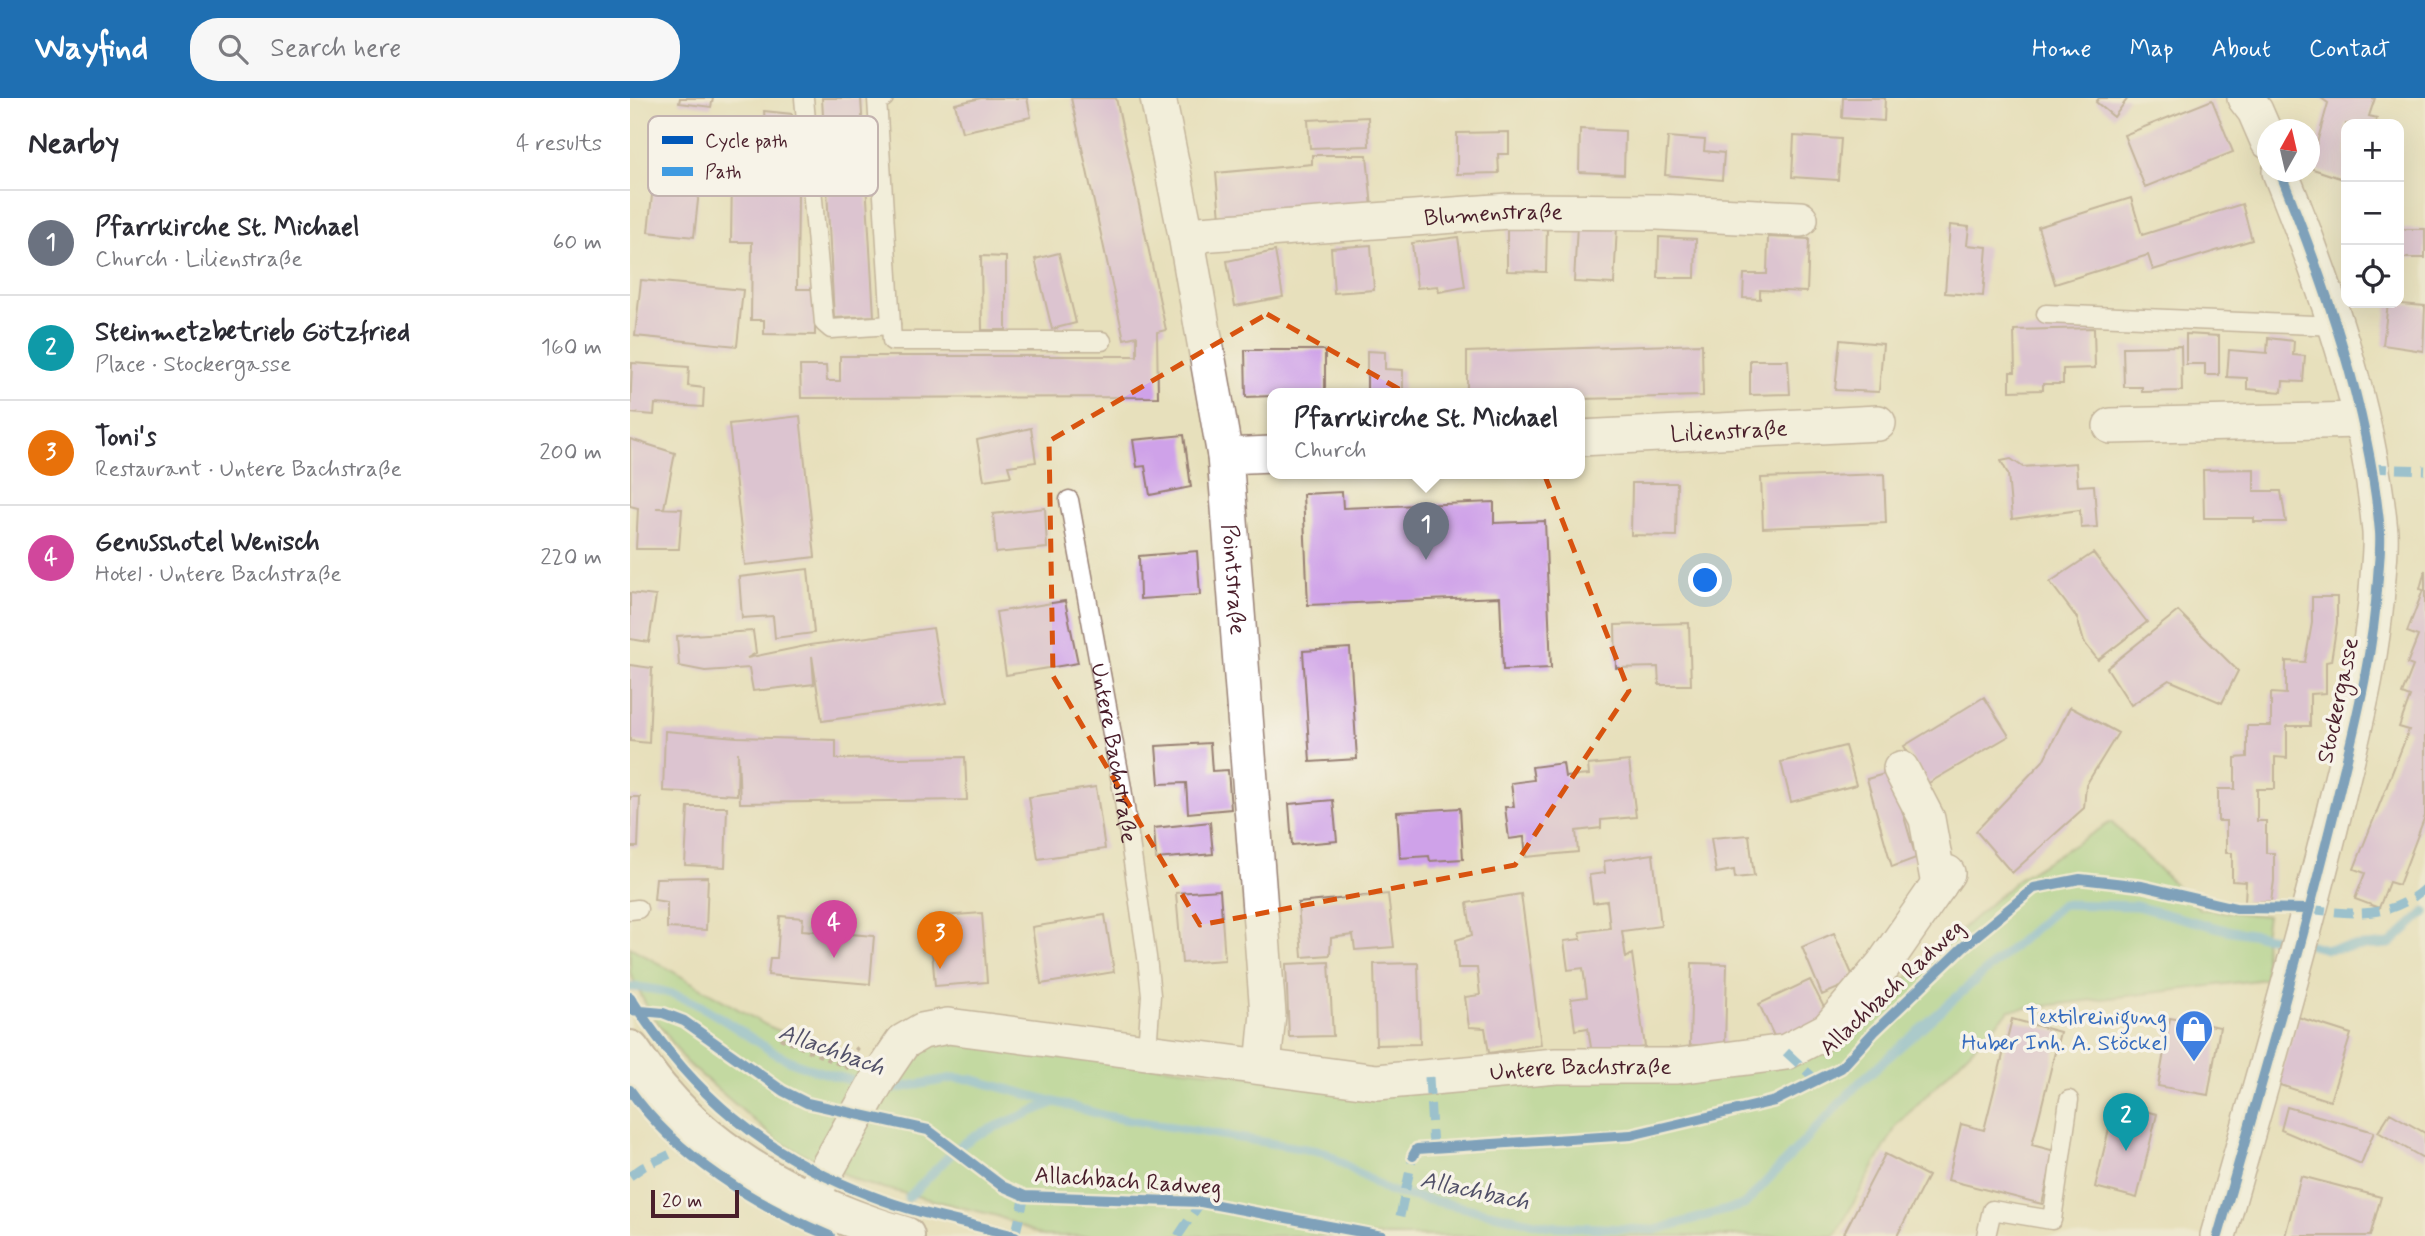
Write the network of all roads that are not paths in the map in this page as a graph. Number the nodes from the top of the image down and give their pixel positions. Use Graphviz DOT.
graph roads {
  1 [pos="884,98"];
  2 [pos="1158,98"];
  3 [pos="2284,182"];
  4 [pos="813,196"];
  5 [pos="1800,219"];
  6 [pos="1186,234"];
  7 [pos="2046,314"];
  8 [pos="891,325"];
  9 [pos="2337,326"];
  10 [pos="1102,341"];
  11 [pos="2360,420"];
  12 [pos="1878,424"];
  13 [pos="2112,426"];
  14 [pos="1585,438"];
  15 [pos="1267,454"];
  16 [pos="1225,456"];
  17 [pos="1069,500"];
  18 [pos="1901,769"];
  19 [pos="630,1049"];
  20 [pos="1147,1050"];
  21 [pos="1263,1066"];
  22 [pos="2069,1100"];
  23 [pos="809,1201"];
  24 [pos="905,1236"];
  25 [pos="1986,1236"];
  26 [pos="2218,1236"];
  1 -- 8 [label="lane"];
  2 -- 6 [label="street, Pointstraße"];
  3 -- 9 [label="street, Stockergasse"];
  4 -- 8 [label="lane"];
  5 -- 6 [label="street, Blumenstraße"];
  6 -- 16 [label="street, Pointstraße"];
  7 -- 9 [label="lane"];
  8 -- 10 [label="lane"];
  9 -- 11 [label="street, Stockergasse"];
  11 -- 13 [label="street"];
  11 -- 26 [label="street, Stockergasse"];
  12 -- 14 [label="street, Lilienstraße"];
  15 -- 16 [label="street"];
  16 -- 21 [label="street, Pointstraße"];
  17 -- 20 [label="lane, Untere Bachstraße"];
  18 -- 21 [label="street, Untere Bachstraße"];
  19 -- 23 [label="main road"];
  20 -- 21 [label="street, Untere Bachstraße"];
  20 -- 23 [label="street, Untere Bachstraße"];
  22 -- 25 [label="lane"];
  23 -- 24 [label="main road"];
}
